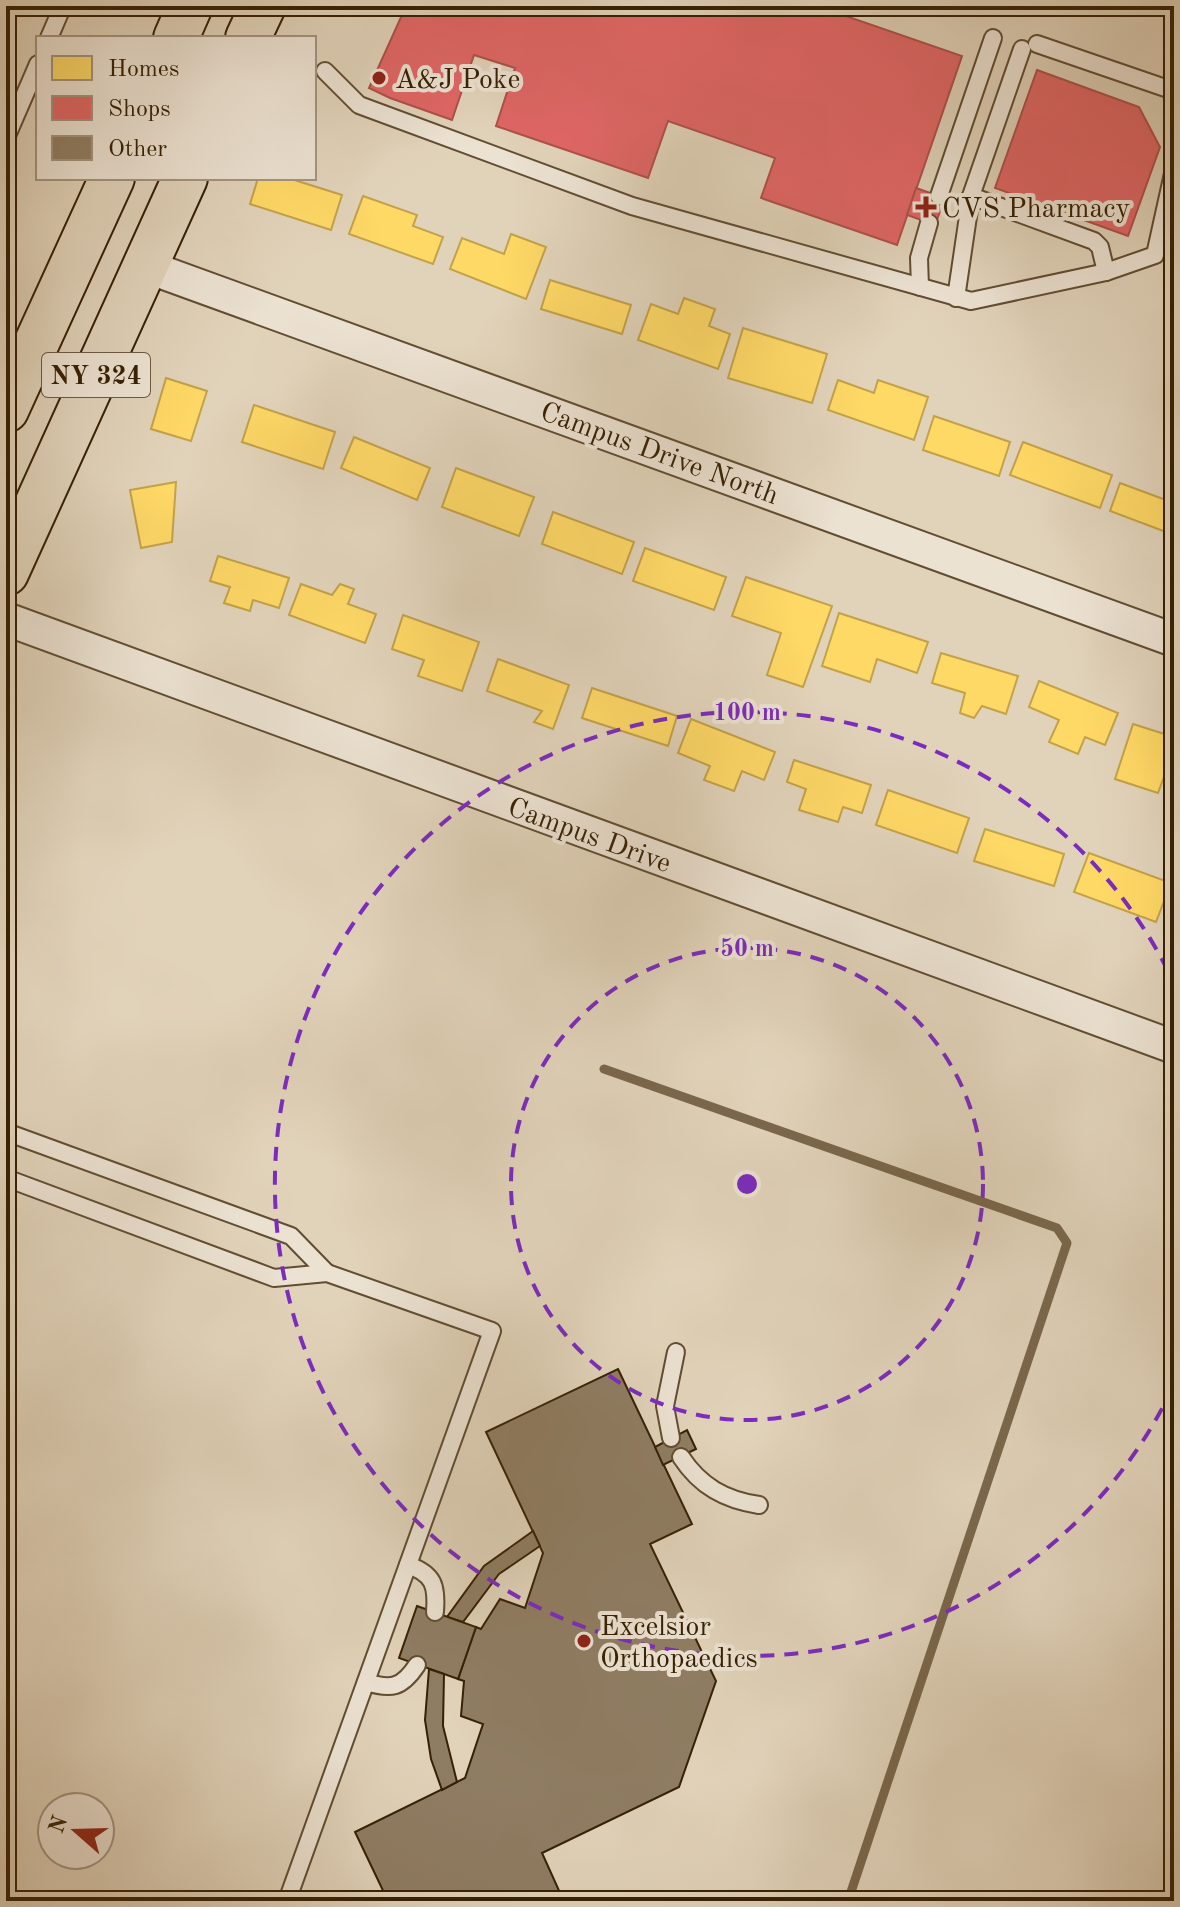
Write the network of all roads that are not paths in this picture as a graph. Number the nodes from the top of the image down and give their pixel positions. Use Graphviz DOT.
graph roads {
  1 [pos="54,6"];
  2 [pos="190,6"];
  3 [pos="263,6"];
  4 [pos="50,36"];
  5 [pos="177,36"];
  6 [pos="249,36"];
  7 [pos="993,38"];
  8 [pos="36,69"];
  9 [pos="325,71"];
  10 [pos="1174,91"];
  11 [pos="6,138"];
  12 [pos="1174,169"];
  13 [pos="111,180"];
  14 [pos="184,180"];
  15 [pos="939,196"];
  16 [pos="971,196"];
  17 [pos="929,223"];
  18 [pos="145,266"];
  19 [pos="1106,272"];
  20 [pos="920,287"];
  21 [pos="956,298"];
  22 [pos="6,410"];
  23 [pos="6,573"];
  24 [pos="6,619"];
  25 [pos="1174,640"];
  26 [pos="1174,1047"];
  27 [pos="6,1132"];
  28 [pos="6,1178"];
  29 [pos="327,1273"];
  30 [pos="676,1352"];
  31 [pos="671,1438"];
  32 [pos="681,1457"];
  33 [pos="759,1505"];
  34 [pos="408,1565"];
  35 [pos="435,1612"];
  36 [pos="417,1665"];
  37 [pos="366,1682"];
  38 [pos="287,1901"];
  1 -- 4 [label="lane"];
  2 -- 5 [label="main road"];
  3 -- 6 [label="main road"];
  7 -- 15 [label="lane"];
  8 -- 11 [label="lane"];
  9 -- 20 [label="lane"];
  10 -- 16 [label="lane"];
  12 -- 19 [label="lane"];
  13 -- 22 [label="main road, NY 324"];
  14 -- 18 [label="main road, NY 324"];
  16 -- 19 [label="lane"];
  16 -- 21 [label="lane"];
  17 -- 20 [label="lane"];
  18 -- 23 [label="main road, NY 324"];
  18 -- 25 [label="street, Campus Drive North"];
  19 -- 21 [label="lane"];
  20 -- 21 [label="lane"];
  24 -- 26 [label="street, Campus Drive"];
  27 -- 29 [label="lane"];
  28 -- 29 [label="lane"];
  29 -- 34 [label="lane"];
  30 -- 31 [label="lane"];
  32 -- 33 [label="lane"];
  34 -- 35 [label="lane"];
  34 -- 37 [label="lane"];
  36 -- 37 [label="lane"];
  37 -- 38 [label="lane"];
}
